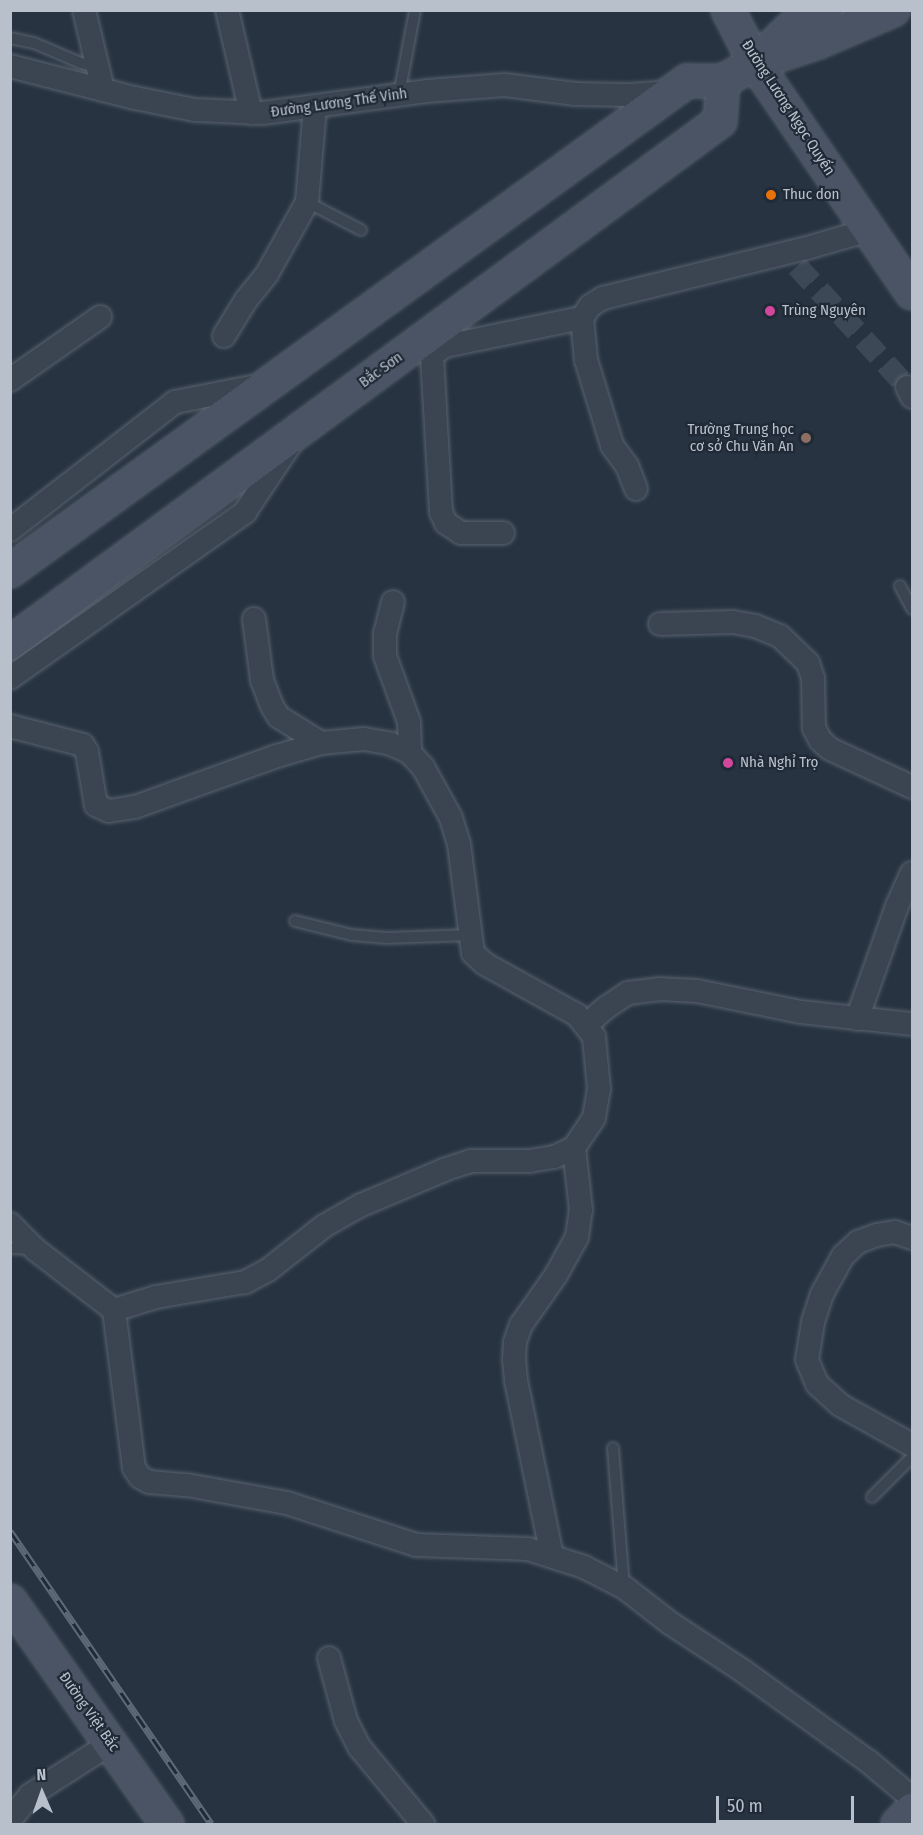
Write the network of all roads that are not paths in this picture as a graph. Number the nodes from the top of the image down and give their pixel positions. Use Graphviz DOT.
graph roads {
  1 [pos="84,10"];
  2 [pos="227,10"];
  3 [pos="415,10"];
  4 [pos="728,10"];
  5 [pos="826,10"];
  6 [pos="894,10"];
  7 [pos="10,38"];
  8 [pos="755,63"];
  9 [pos="10,66"];
  10 [pos="97,67"];
  11 [pos="723,81"];
  12 [pos="103,90"];
  13 [pos="672,92"];
  14 [pos="399,94"];
  15 [pos="315,106"];
  16 [pos="251,113"];
  17 [pos="307,202"];
  18 [pos="361,230"];
  19 [pos="868,230"];
  20 [pos="912,293"];
  21 [pos="100,317"];
  22 [pos="582,318"];
  23 [pos="224,336"];
  24 [pos="10,380"];
  25 [pos="269,383"];
  26 [pos="299,430"];
  27 [pos="636,489"];
  28 [pos="10,530"];
  29 [pos="503,533"];
  30 [pos="10,571"];
  31 [pos="900,586"];
  32 [pos="393,602"];
  33 [pos="912,609"];
  34 [pos="254,619"];
  35 [pos="660,624"];
  36 [pos="10,643"];
  37 [pos="10,678"];
  38 [pos="10,726"];
  39 [pos="321,743"];
  40 [pos="410,753"];
  41 [pos="912,787"];
  42 [pos="911,881"];
  43 [pos="295,921"];
  44 [pos="470,935"];
  45 [pos="857,1019"];
  46 [pos="912,1024"];
  47 [pos="586,1025"];
  48 [pos="574,1148"];
  49 [pos="10,1224"];
  50 [pos="912,1238"];
  51 [pos="10,1248"];
  52 [pos="36,1250"];
  53 [pos="114,1310"];
  54 [pos="912,1444"];
  55 [pos="613,1448"];
  56 [pos="912,1457"];
  57 [pos="872,1497"];
  58 [pos="552,1556"];
  59 [pos="625,1588"];
  60 [pos="10,1601"];
  61 [pos="329,1658"];
  62 [pos="111,1743"];
  63 [pos="912,1798"];
  64 [pos="912,1810"];
  65 [pos="10,1820"];
  66 [pos="167,1824"];
  67 [pos="423,1824"];
  68 [pos="898,1824"];
  1 -- 10 [label="street"];
  2 -- 16 [label="street"];
  3 -- 14 [label="lane"];
  4 -- 8 [label="main road, Đường Lương Ngọc Quyến"];
  5 -- 8 [label="main road"];
  6 -- 8 [label="main road"];
  7 -- 10 [label="lane"];
  8 -- 11 [label="main road"];
  8 -- 19 [label="main road, Đường Lương Ngọc Quyến"];
  9 -- 12 [label="street, Đường Lương Thế Vinh"];
  10 -- 12 [label="street"];
  11 -- 13 [label="main road"];
  11 -- 26 [label="main road, Bắc Sơn"];
  12 -- 16 [label="street, Đường Lương Thế Vinh"];
  13 -- 14 [label="street, Đường Lương Thế Vinh"];
  13 -- 25 [label="main road"];
  14 -- 15 [label="street, Đường Lương Thế Vinh"];
  15 -- 16 [label="street, Đường Lương Thế Vinh"];
  15 -- 17 [label="street"];
  17 -- 18 [label="lane"];
  17 -- 23 [label="street"];
  19 -- 20 [label="main road, Đường Lương Ngọc Quyến"];
  19 -- 22 [label="street"];
  21 -- 24 [label="street"];
  22 -- 27 [label="street"];
  22 -- 29 [label="street"];
  25 -- 28 [label="street"];
  25 -- 30 [label="main road"];
  26 -- 36 [label="main road, Bắc Sơn"];
  26 -- 37 [label="street"];
  31 -- 33 [label="lane"];
  32 -- 40 [label="street"];
  34 -- 39 [label="street"];
  35 -- 41 [label="street"];
  38 -- 39 [label="street"];
  39 -- 40 [label="street"];
  40 -- 44 [label="street"];
  42 -- 45 [label="street"];
  43 -- 44 [label="lane"];
  44 -- 47 [label="street"];
  45 -- 46 [label="street"];
  45 -- 47 [label="street"];
  47 -- 48 [label="street"];
  48 -- 53 [label="street"];
  48 -- 58 [label="street"];
  49 -- 52 [label="street"];
  50 -- 54 [label="street"];
  51 -- 52 [label="lane"];
  52 -- 53 [label="street"];
  53 -- 58 [label="street"];
  55 -- 59 [label="lane"];
  56 -- 57 [label="lane"];
  58 -- 59 [label="street"];
  59 -- 63 [label="street"];
  60 -- 62 [label="main road, Đường Việt Bắc"];
  61 -- 67 [label="street"];
  62 -- 65 [label="street"];
  62 -- 66 [label="main road, Đường Việt Bắc"];
  64 -- 68 [label="main road"];
}
